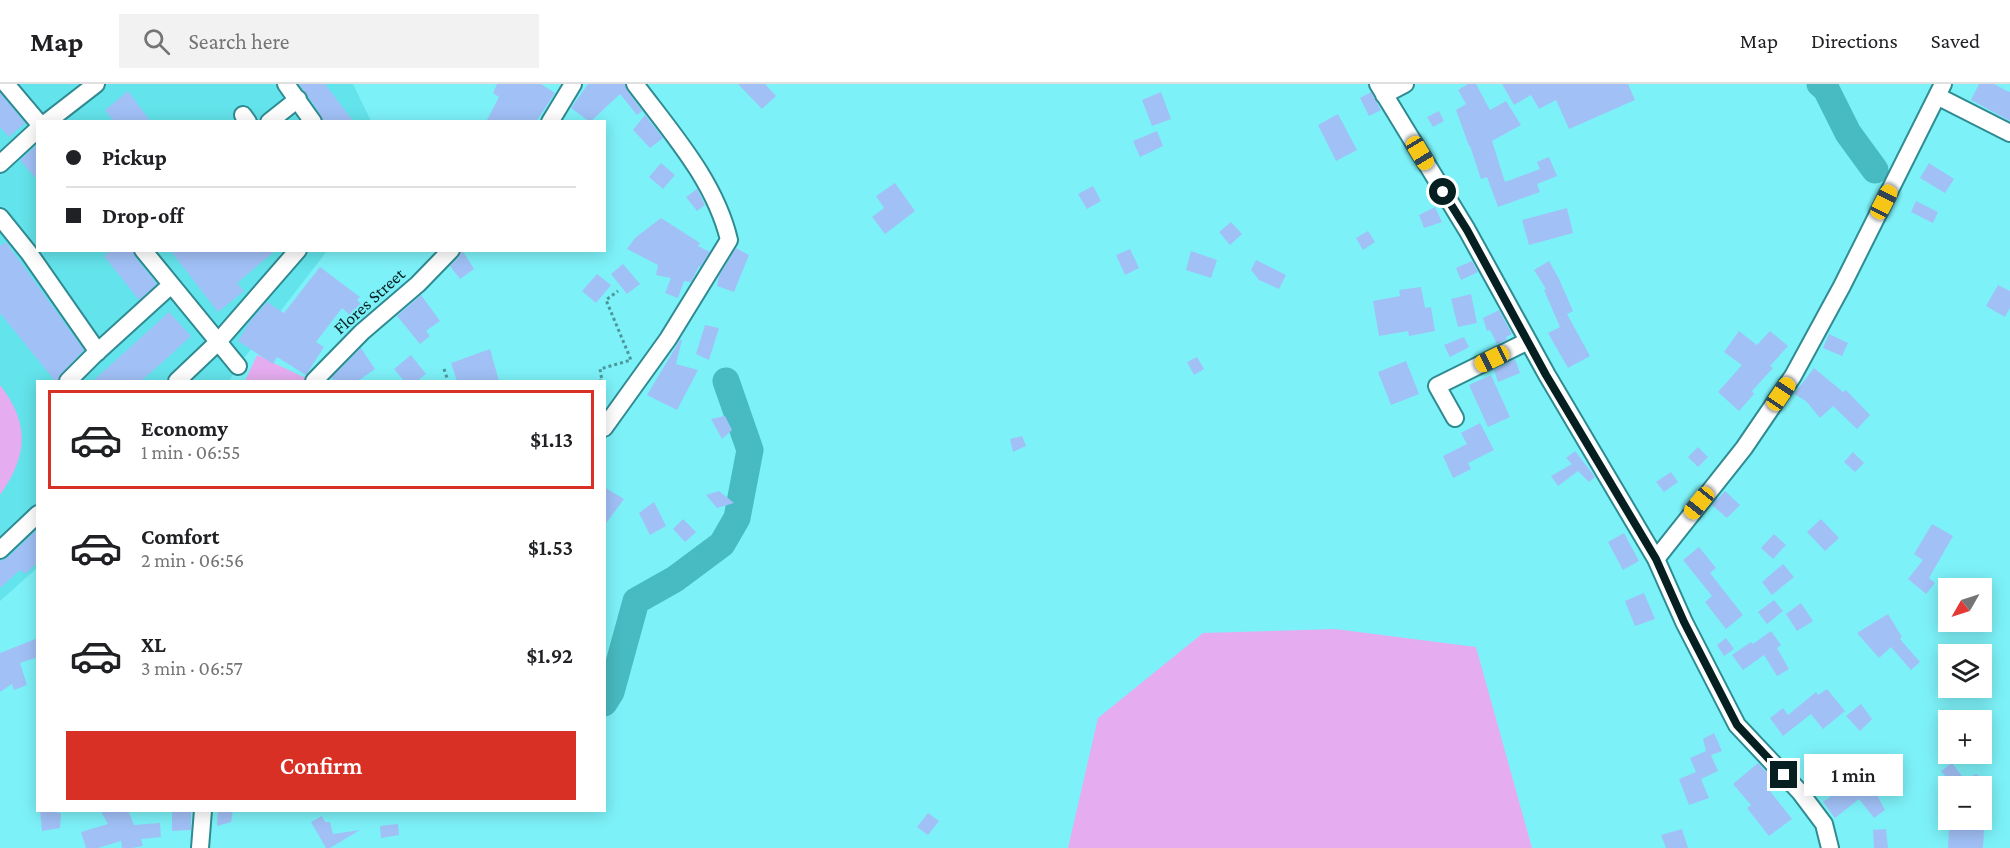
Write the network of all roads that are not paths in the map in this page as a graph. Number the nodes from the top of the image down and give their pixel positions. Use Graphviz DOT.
graph roads {
  1 [pos="6,84"];
  2 [pos="96,84"];
  3 [pos="286,84"];
  4 [pos="573,84"];
  5 [pos="635,84"];
  6 [pos="1405,84"];
  7 [pos="1381,90"];
  8 [pos="1940,90"];
  9 [pos="298,99"];
  10 [pos="36,120"];
  11 [pos="50,120"];
  12 [pos="272,120"];
  13 [pos="312,120"];
  14 [pos="551,120"];
  15 [pos="36,131"];
  16 [pos="2010,133"];
  17 [pos="0,164"];
  18 [pos="0,217"];
  19 [pos="146,252"];
  20 [pos="296,252"];
  21 [pos="449,252"];
  22 [pos="171,285"];
  23 [pos="1528,341"];
  24 [pos="217,343"];
  25 [pos="98,352"];
  26 [pos="238,366"];
  27 [pos="69,380"];
  28 [pos="178,380"];
  29 [pos="315,380"];
  30 [pos="1455,418"];
  31 [pos="606,425"];
  32 [pos="36,516"];
  33 [pos="0,550"];
  34 [pos="1656,559"];
  35 [pos="203,812"];
  36 [pos="200,848"];
  37 [pos="1830,848"];
  1 -- 10 [label="street"];
  2 -- 11 [label="street"];
  3 -- 9 [label="street"];
  4 -- 14 [label="street"];
  5 -- 31 [label="street"];
  6 -- 7 [label="street"];
  7 -- 23 [label="street"];
  8 -- 16 [label="street"];
  8 -- 34 [label="street"];
  9 -- 12 [label="street"];
  9 -- 13 [label="street"];
  15 -- 17 [label="street"];
  18 -- 25 [label="street"];
  19 -- 22 [label="street"];
  20 -- 24 [label="street"];
  21 -- 29 [label="street, Flores Street"];
  22 -- 24 [label="street"];
  22 -- 25 [label="street"];
  23 -- 30 [label="street"];
  23 -- 34 [label="street"];
  24 -- 26 [label="street"];
  24 -- 28 [label="street"];
  25 -- 27 [label="street"];
  32 -- 33 [label="street"];
  34 -- 37 [label="street"];
  35 -- 36 [label="street"];
}
